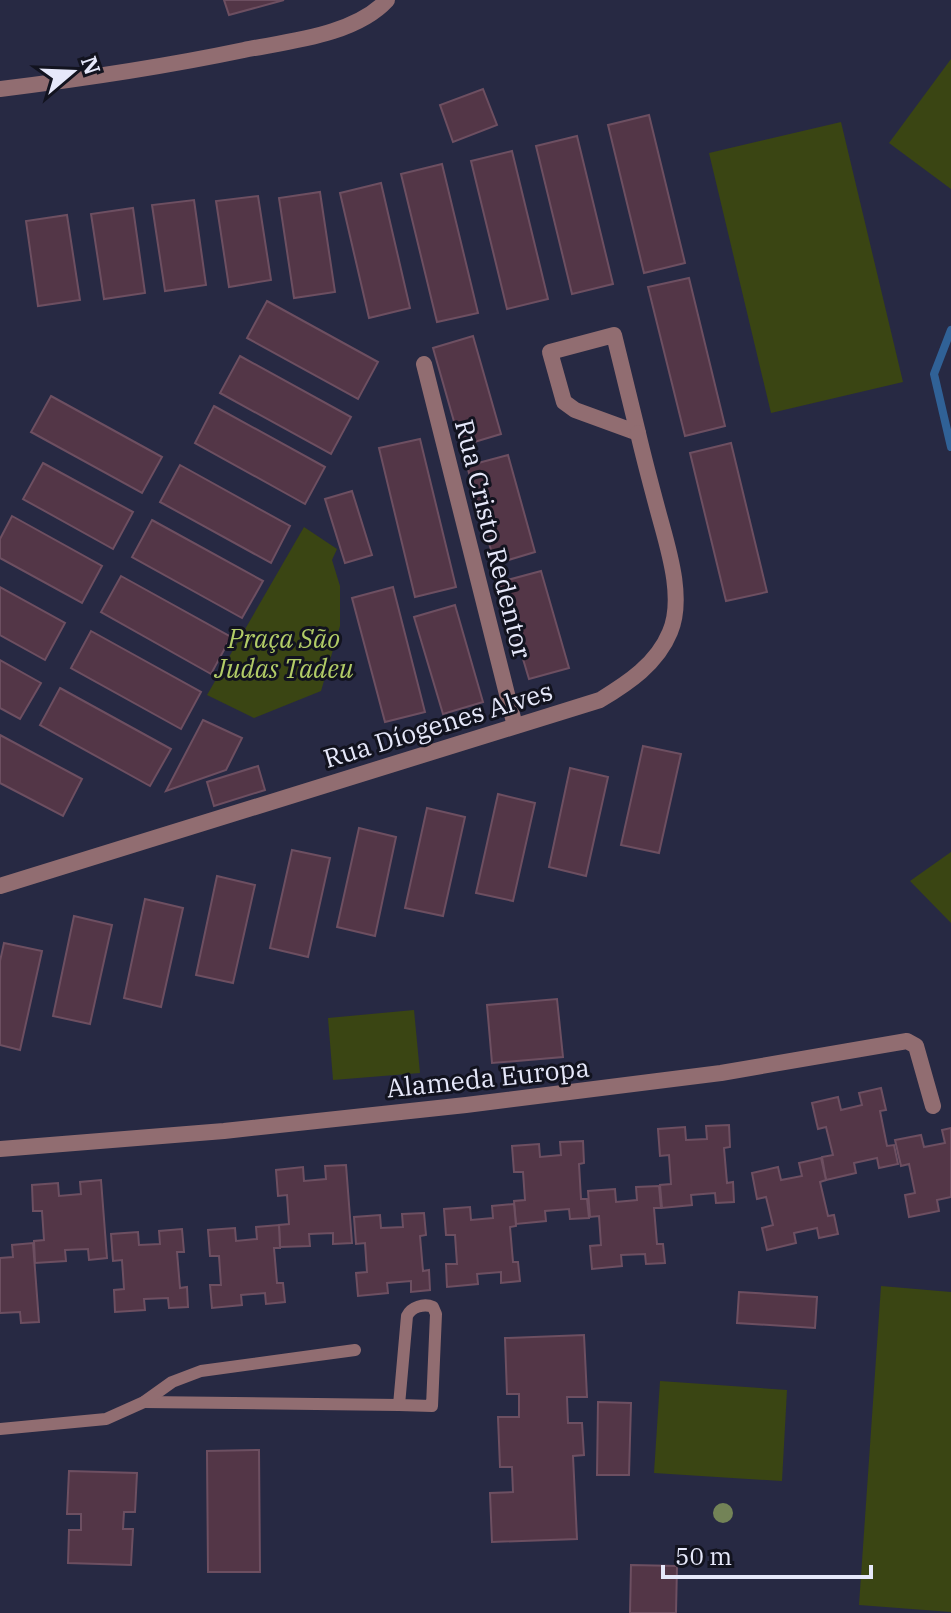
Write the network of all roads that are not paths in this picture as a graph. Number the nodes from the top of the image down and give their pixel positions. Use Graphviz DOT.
graph roads {
  1 [pos="387,0"];
  2 [pos="0,89"];
  3 [pos="424,364"];
  4 [pos="638,433"];
  5 [pos="515,726"];
  6 [pos="0,886"];
  7 [pos="933,1106"];
  8 [pos="0,1149"];
  9 [pos="355,1350"];
  10 [pos="144,1402"];
  11 [pos="399,1405"];
  12 [pos="0,1429"];
  1 -- 2 [label="street"];
  3 -- 5 [label="street, Rua Cristo Redentor"];
  4 -- 4 [label="street, Rua Díogenes Alves"];
  4 -- 5 [label="street, Rua Díogenes Alves"];
  5 -- 6 [label="street, Rua Díogenes Alves"];
  7 -- 8 [label="street, Alameda Europa"];
  9 -- 10 [label="lane"];
  10 -- 11 [label="lane"];
  10 -- 12 [label="lane"];
  11 -- 11 [label="lane"];
}
